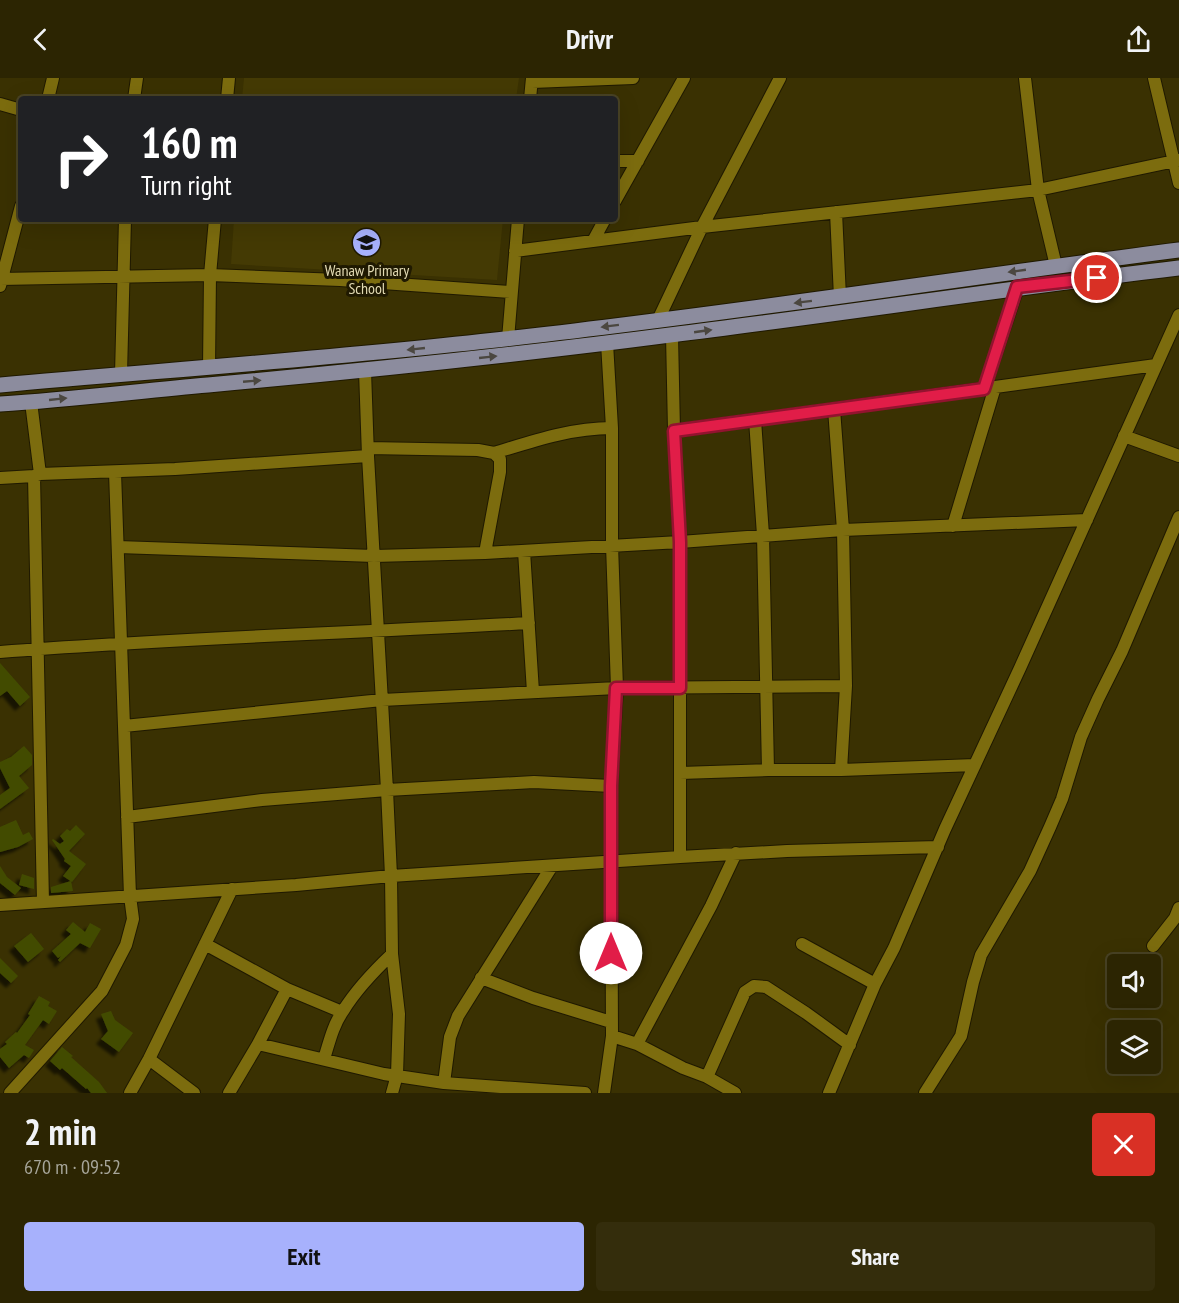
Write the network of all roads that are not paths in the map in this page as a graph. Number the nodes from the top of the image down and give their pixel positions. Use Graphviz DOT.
graph roads {
  1 [pos="54,78"];
  2 [pos="137,78"];
  3 [pos="229,78"];
  4 [pos="633,78"];
  5 [pos="684,78"];
  6 [pos="780,78"];
  7 [pos="1025,78"];
  8 [pos="1154,78"];
  9 [pos="532,80"];
  10 [pos="49,96"];
  11 [pos="134,96"];
  12 [pos="227,96"];
  13 [pos="530,96"];
  14 [pos="0,104"];
  15 [pos="18,109"];
  16 [pos="618,161"];
  17 [pos="638,161"];
  18 [pos="1176,161"];
  19 [pos="1179,183"];
  20 [pos="1038,190"];
  21 [pos="618,196"];
  22 [pos="836,212"];
  23 [pos="18,217"];
  24 [pos="125,222"];
  25 [pos="215,222"];
  26 [pos="518,222"];
  27 [pos="603,222"];
  28 [pos="702,227"];
  29 [pos="593,241"];
  30 [pos="1179,250"];
  31 [pos="515,251"];
  32 [pos="1056,266"];
  33 [pos="1179,268"];
  34 [pos="210,275"];
  35 [pos="124,276"];
  36 [pos="1,282"];
  37 [pos="1017,287"];
  38 [pos="511,292"];
  39 [pos="840,297"];
  40 [pos="1179,315"];
  41 [pos="658,320"];
  42 [pos="672,335"];
  43 [pos="508,339"];
  44 [pos="607,343"];
  45 [pos="1156,365"];
  46 [pos="209,368"];
  47 [pos="365,371"];
  48 [pos="121,374"];
  49 [pos="0,385"];
  50 [pos="990,388"];
  51 [pos="31,402"];
  52 [pos="0,404"];
  53 [pos="834,409"];
  54 [pos="755,420"];
  55 [pos="612,428"];
  56 [pos="674,431"];
  57 [pos="1124,436"];
  58 [pos="368,452"];
  59 [pos="494,453"];
  60 [pos="1179,456"];
  61 [pos="115,472"];
  62 [pos="37,475"];
  63 [pos="0,478"];
  64 [pos="1179,517"];
  65 [pos="1087,520"];
  66 [pos="953,526"];
  67 [pos="843,530"];
  68 [pos="763,535"];
  69 [pos="680,542"];
  70 [pos="612,545"];
  71 [pos="118,547"];
  72 [pos="524,551"];
  73 [pos="485,553"];
  74 [pos="374,556"];
  75 [pos="529,623"];
  76 [pos="378,632"];
  77 [pos="121,643"];
  78 [pos="38,649"];
  79 [pos="0,652"];
  80 [pos="846,686"];
  81 [pos="766,687"];
  82 [pos="616,688"];
  83 [pos="680,688"];
  84 [pos="533,692"];
  85 [pos="382,700"];
  86 [pos="124,726"];
  87 [pos="975,765"];
  88 [pos="768,770"];
  89 [pos="841,770"];
  90 [pos="680,773"];
  91 [pos="611,786"];
  92 [pos="387,790"];
  93 [pos="127,817"];
  94 [pos="938,847"];
  95 [pos="736,853"];
  96 [pos="680,856"];
  97 [pos="611,861"];
  98 [pos="552,866"];
  99 [pos="391,876"];
  100 [pos="232,889"];
  101 [pos="130,896"];
  102 [pos="43,902"];
  103 [pos="0,905"];
  104 [pos="1179,908"];
  105 [pos="205,944"];
  106 [pos="802,944"];
  107 [pos="1153,946"];
  108 [pos="392,954"];
  109 [pos="481,978"];
  110 [pos="875,984"];
  111 [pos="287,988"];
  112 [pos="342,1012"];
  113 [pos="611,1022"];
  114 [pos="612,1036"];
  115 [pos="258,1044"];
  116 [pos="637,1044"];
  117 [pos="850,1045"];
  118 [pos="149,1059"];
  119 [pos="324,1059"];
  120 [pos="397,1075"];
  121 [pos="707,1077"];
  122 [pos="444,1083"];
  123 [pos="10,1093"];
  124 [pos="130,1093"];
  125 [pos="194,1093"];
  126 [pos="229,1093"];
  127 [pos="392,1093"];
  128 [pos="585,1093"];
  129 [pos="604,1093"];
  130 [pos="735,1093"];
  131 [pos="828,1093"];
  132 [pos="924,1093"];
  1 -- 10 [label="street"];
  2 -- 11 [label="street"];
  3 -- 12 [label="street"];
  4 -- 9 [label="street"];
  5 -- 17 [label="street"];
  6 -- 28 [label="street"];
  7 -- 20 [label="street"];
  8 -- 18 [label="street"];
  9 -- 13 [label="street"];
  14 -- 15 [label="street"];
  16 -- 17 [label="street"];
  17 -- 21 [label="street"];
  18 -- 19 [label="street"];
  18 -- 20 [label="street"];
  20 -- 22 [label="street"];
  20 -- 32 [label="street"];
  22 -- 28 [label="street"];
  22 -- 39 [label="street"];
  23 -- 36 [label="street"];
  24 -- 35 [label="street"];
  25 -- 34 [label="street"];
  26 -- 31 [label="street"];
  27 -- 29 [label="street"];
  28 -- 29 [label="street"];
  28 -- 41 [label="street"];
  29 -- 31 [label="street"];
  30 -- 32 [label="main road"];
  31 -- 38 [label="street"];
  32 -- 39 [label="main road, one-way"];
  33 -- 37 [label="main road"];
  34 -- 35 [label="street"];
  34 -- 38 [label="street"];
  34 -- 46 [label="street"];
  35 -- 36 [label="street"];
  35 -- 48 [label="street"];
  42 -- 37 [label="main road, one-way"];
  37 -- 50 [label="street"];
  38 -- 43 [label="street"];
  39 -- 41 [label="main road, one-way"];
  40 -- 45 [label="street"];
  41 -- 43 [label="main road, one-way"];
  42 -- 44 [label="main road"];
  42 -- 56 [label="street"];
  43 -- 46 [label="main road, one-way"];
  47 -- 44 [label="main road, one-way"];
  44 -- 55 [label="street"];
  45 -- 50 [label="street"];
  45 -- 57 [label="street"];
  46 -- 48 [label="main road"];
  51 -- 47 [label="main road, one-way"];
  47 -- 58 [label="street"];
  48 -- 49 [label="main road"];
  50 -- 53 [label="street"];
  50 -- 66 [label="street"];
  51 -- 52 [label="main road"];
  51 -- 62 [label="street"];
  53 -- 54 [label="street"];
  53 -- 67 [label="street"];
  54 -- 56 [label="street"];
  54 -- 68 [label="street"];
  55 -- 59 [label="street"];
  55 -- 70 [label="street"];
  56 -- 69 [label="street"];
  57 -- 60 [label="street"];
  57 -- 65 [label="street"];
  58 -- 59 [label="street"];
  58 -- 61 [label="street"];
  58 -- 74 [label="street"];
  59 -- 73 [label="street"];
  61 -- 62 [label="street"];
  61 -- 71 [label="street"];
  62 -- 63 [label="street"];
  62 -- 78 [label="street"];
  64 -- 132 [label="street"];
  65 -- 66 [label="street"];
  65 -- 87 [label="street"];
  66 -- 67 [label="street"];
  67 -- 68 [label="street"];
  67 -- 80 [label="street"];
  68 -- 69 [label="street"];
  68 -- 81 [label="street"];
  69 -- 70 [label="street"];
  69 -- 83 [label="street"];
  70 -- 72 [label="street"];
  70 -- 82 [label="street"];
  71 -- 74 [label="street"];
  71 -- 77 [label="street"];
  72 -- 73 [label="street"];
  72 -- 75 [label="street"];
  73 -- 74 [label="street"];
  74 -- 76 [label="street"];
  75 -- 76 [label="street"];
  75 -- 84 [label="street"];
  76 -- 77 [label="street"];
  76 -- 85 [label="street"];
  77 -- 78 [label="street"];
  77 -- 86 [label="street"];
  78 -- 79 [label="street"];
  78 -- 102 [label="street"];
  80 -- 81 [label="street"];
  80 -- 89 [label="street"];
  81 -- 83 [label="street"];
  81 -- 88 [label="street"];
  82 -- 83 [label="street"];
  82 -- 84 [label="street"];
  82 -- 91 [label="street"];
  83 -- 90 [label="street"];
  84 -- 85 [label="street"];
  85 -- 86 [label="street"];
  85 -- 92 [label="street"];
  86 -- 93 [label="street"];
  87 -- 89 [label="street"];
  87 -- 94 [label="street"];
  88 -- 89 [label="street"];
  88 -- 90 [label="street"];
  90 -- 96 [label="street"];
  91 -- 92 [label="street"];
  91 -- 97 [label="street"];
  92 -- 93 [label="street"];
  92 -- 99 [label="street"];
  93 -- 101 [label="street"];
  94 -- 95 [label="street"];
  94 -- 110 [label="street"];
  95 -- 96 [label="street"];
  95 -- 116 [label="street"];
  96 -- 97 [label="street"];
  97 -- 98 [label="street"];
  97 -- 113 [label="street"];
  98 -- 99 [label="street"];
  98 -- 109 [label="street"];
  99 -- 100 [label="street"];
  99 -- 108 [label="street"];
  100 -- 101 [label="street"];
  100 -- 105 [label="street"];
  101 -- 102 [label="street"];
  101 -- 123 [label="street"];
  102 -- 103 [label="street"];
  104 -- 107 [label="street"];
  105 -- 111 [label="street"];
  105 -- 118 [label="street"];
  106 -- 110 [label="street"];
  108 -- 112 [label="street"];
  108 -- 120 [label="street"];
  109 -- 113 [label="street"];
  109 -- 122 [label="street"];
  110 -- 117 [label="street"];
  111 -- 112 [label="street"];
  111 -- 115 [label="street"];
  112 -- 119 [label="street"];
  113 -- 114 [label="street"];
  114 -- 116 [label="street"];
  114 -- 129 [label="street"];
  115 -- 119 [label="street"];
  115 -- 126 [label="street"];
  116 -- 121 [label="street"];
  117 -- 121 [label="street"];
  117 -- 131 [label="street"];
  118 -- 124 [label="street"];
  118 -- 125 [label="street"];
  119 -- 120 [label="street"];
  120 -- 122 [label="street"];
  120 -- 127 [label="street"];
  121 -- 130 [label="street"];
  122 -- 128 [label="street"];
}
